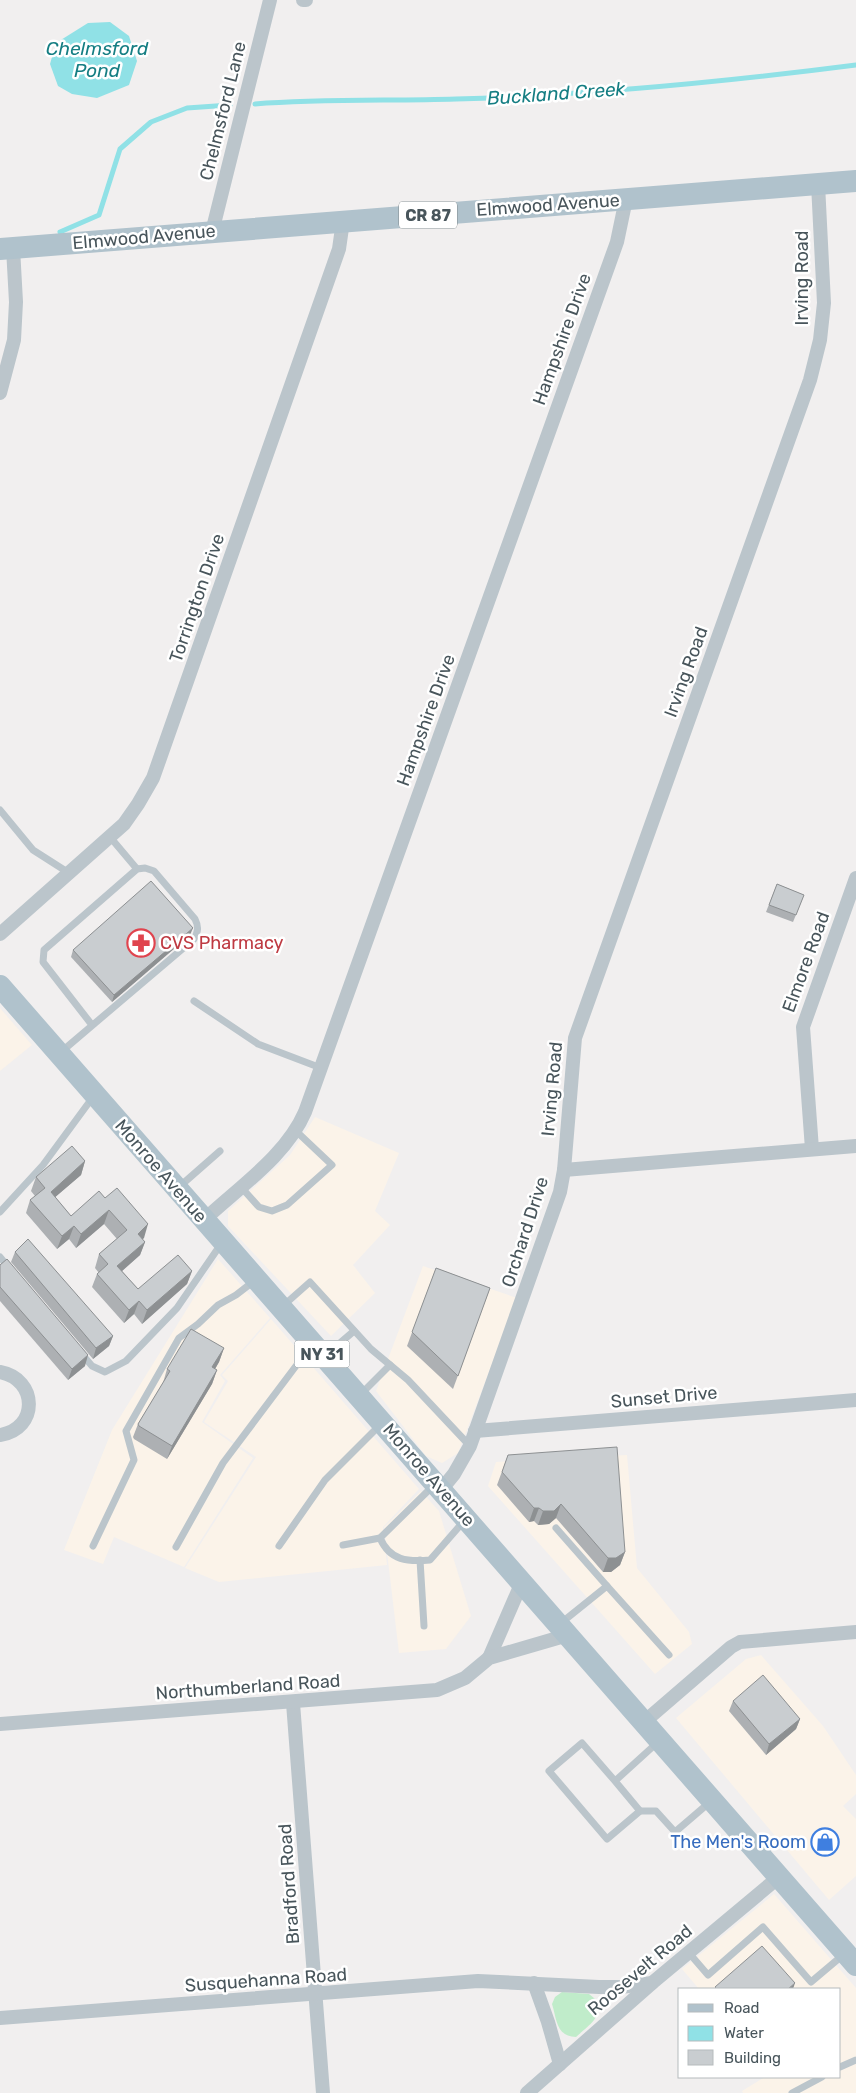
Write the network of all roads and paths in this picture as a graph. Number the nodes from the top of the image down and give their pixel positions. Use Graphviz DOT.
graph roads {
  1 [pos="270,0"];
  2 [pos="856,181"];
  3 [pos="818,184"];
  4 [pos="626,199"];
  5 [pos="343,221"];
  6 [pos="212,232"];
  7 [pos="7,248"];
  8 [pos="0,393"];
  9 [pos="0,810"];
  10 [pos="110,837"];
  11 [pos="137,869"];
  12 [pos="69,873"];
  13 [pos="856,878"];
  14 [pos="0,934"];
  15 [pos="0,986"];
  16 [pos="194,1001"];
  17 [pos="92,1025"];
  18 [pos="58,1054"];
  19 [pos="321,1068"];
  20 [pos="95,1095"];
  21 [pos="296,1131"];
  22 [pos="856,1146"];
  23 [pos="812,1149"];
  24 [pos="220,1151"];
  25 [pos="564,1170"];
  26 [pos="241,1186"];
  27 [pos="177,1189"];
  28 [pos="0,1212"];
  29 [pos="204,1220"];
  30 [pos="223,1241"];
  31 [pos="0,1257"];
  32 [pos="12,1271"];
  33 [pos="256,1279"];
  34 [pos="281,1308"];
  35 [pos="354,1331"];
  36 [pos="74,1344"];
  37 [pos="319,1350"];
  38 [pos="390,1365"];
  39 [pos="0,1372"];
  40 [pos="359,1396"];
  41 [pos="856,1400"];
  42 [pos="382,1423"];
  43 [pos="475,1431"];
  44 [pos="0,1435"];
  45 [pos="470,1446"];
  46 [pos="438,1486"];
  47 [pos="467,1518"];
  48 [pos="556,1528"];
  49 [pos="380,1538"];
  50 [pos="343,1544"];
  51 [pos="93,1546"];
  52 [pos="280,1546"];
  53 [pos="176,1547"];
  54 [pos="420,1560"];
  55 [pos="522,1582"];
  56 [pos="607,1586"];
  57 [pos="424,1626"];
  58 [pos="564,1630"];
  59 [pos="856,1632"];
  60 [pos="669,1654"];
  61 [pos="489,1658"];
  62 [pos="293,1703"];
  63 [pos="644,1722"];
  64 [pos="0,1724"];
  65 [pos="660,1740"];
  66 [pos="614,1781"];
  67 [pos="712,1800"];
  68 [pos="640,1811"];
  69 [pos="779,1877"];
  70 [pos="689,1953"];
  71 [pos="851,1959"];
  72 [pos="534,1983"];
  73 [pos="652,1983"];
  74 [pos="316,1995"];
  75 [pos="0,2018"];
  76 [pos="856,2060"];
  77 [pos="560,2064"];
  78 [pos="841,2067"];
  79 [pos="820,2078"];
  80 [pos="323,2093"];
  81 [pos="528,2093"];
  82 [pos="792,2093"];
  1 -- 6 [label="street, Chelmsford Lane"];
  2 -- 3 [label="main road, Elmwood Avenue / CR 87"];
  3 -- 4 [label="main road, Elmwood Avenue / CR 87"];
  3 -- 25 [label="street, Irving Road"];
  4 -- 5 [label="main road, Elmwood Avenue / CR 87"];
  4 -- 19 [label="street, Hampshire Drive"];
  5 -- 6 [label="main road, Elmwood Avenue / CR 87"];
  5 -- 10 [label="street, Torrington Drive"];
  6 -- 7 [label="main road, Elmwood Avenue / CR 87"];
  7 -- 8 [label="street"];
  9 -- 12 [label="lane"];
  10 -- 11 [label="lane"];
  10 -- 12 [label="street, Torrington Drive"];
  11 -- 17 [label="lane"];
  11 -- 17 [label="lane"];
  12 -- 14 [label="street, Torrington Drive"];
  13 -- 23 [label="street, Elmore Road"];
  15 -- 18 [label="main road, Monroe Avenue / NY 31"];
  16 -- 19 [label="lane"];
  17 -- 18 [label="lane"];
  18 -- 20 [label="main road, Monroe Avenue / NY 31"];
  19 -- 21 [label="street, Hampshire Drive"];
  20 -- 27 [label="main road, Monroe Avenue / NY 31"];
  20 -- 28 [label="lane"];
  21 -- 26 [label="street, Hampshire Drive"];
  21 -- 26 [label="lane"];
  22 -- 23 [label="street, Orchard Drive"];
  23 -- 25 [label="street, Orchard Drive"];
  24 -- 27 [label="lane"];
  25 -- 43 [label="street, Orchard Drive"];
  26 -- 29 [label="street, Hampshire Drive"];
  27 -- 29 [label="main road, Monroe Avenue / NY 31"];
  29 -- 30 [label="main road, Monroe Avenue / NY 31"];
  30 -- 33 [label="main road, Monroe Avenue / NY 31"];
  30 -- 36 [label="lane"];
  31 -- 32 [label="lane"];
  33 -- 34 [label="main road, Monroe Avenue / NY 31"];
  33 -- 51 [label="lane"];
  34 -- 35 [label="lane"];
  34 -- 37 [label="main road, Monroe Avenue / NY 31"];
  35 -- 37 [label="lane"];
  35 -- 38 [label="lane"];
  37 -- 40 [label="main road, Monroe Avenue / NY 31"];
  37 -- 53 [label="lane"];
  38 -- 40 [label="lane"];
  38 -- 45 [label="lane"];
  39 -- 44 [label="street"];
  40 -- 42 [label="main road, Monroe Avenue / NY 31"];
  41 -- 43 [label="street, Sunset Drive"];
  42 -- 46 [label="main road, Monroe Avenue / NY 31"];
  42 -- 52 [label="lane"];
  43 -- 45 [label="street, Orchard Drive"];
  45 -- 46 [label="street, Orchard Drive"];
  46 -- 47 [label="main road, Monroe Avenue / NY 31"];
  46 -- 49 [label="lane"];
  47 -- 54 [label="lane"];
  47 -- 55 [label="main road, Monroe Avenue / NY 31"];
  48 -- 56 [label="lane"];
  49 -- 50 [label="lane"];
  49 -- 54 [label="lane"];
  54 -- 57 [label="lane"];
  55 -- 58 [label="main road, Monroe Avenue / NY 31"];
  55 -- 61 [label="street, Northumberland Road"];
  56 -- 58 [label="lane"];
  56 -- 60 [label="lane"];
  58 -- 61 [label="street, Northumberland Road"];
  58 -- 63 [label="main road, Monroe Avenue / NY 31"];
  59 -- 63 [label="street"];
  61 -- 62 [label="street, Northumberland Road"];
  62 -- 64 [label="street, Northumberland Road"];
  62 -- 74 [label="street, Bradford Road"];
  63 -- 65 [label="main road, Monroe Avenue / NY 31"];
  65 -- 66 [label="lane"];
  65 -- 67 [label="main road, Monroe Avenue / NY 31"];
  66 -- 68 [label="lane"];
  66 -- 68 [label="lane"];
  67 -- 68 [label="lane"];
  67 -- 69 [label="main road, Monroe Avenue / NY 31"];
  69 -- 70 [label="street, Roosevelt Road"];
  69 -- 71 [label="main road, Monroe Avenue / NY 31"];
  70 -- 71 [label="lane"];
  70 -- 73 [label="street, Roosevelt Road"];
  72 -- 73 [label="street, Susquehanna Road"];
  72 -- 74 [label="street, Susquehanna Road"];
  72 -- 77 [label="street"];
  73 -- 77 [label="street, Roosevelt Road"];
  74 -- 75 [label="street, Susquehanna Road"];
  74 -- 80 [label="street, Bradford Road"];
  76 -- 78 [label="lane"];
  77 -- 81 [label="street, Roosevelt Road"];
  79 -- 82 [label="lane"];
}
